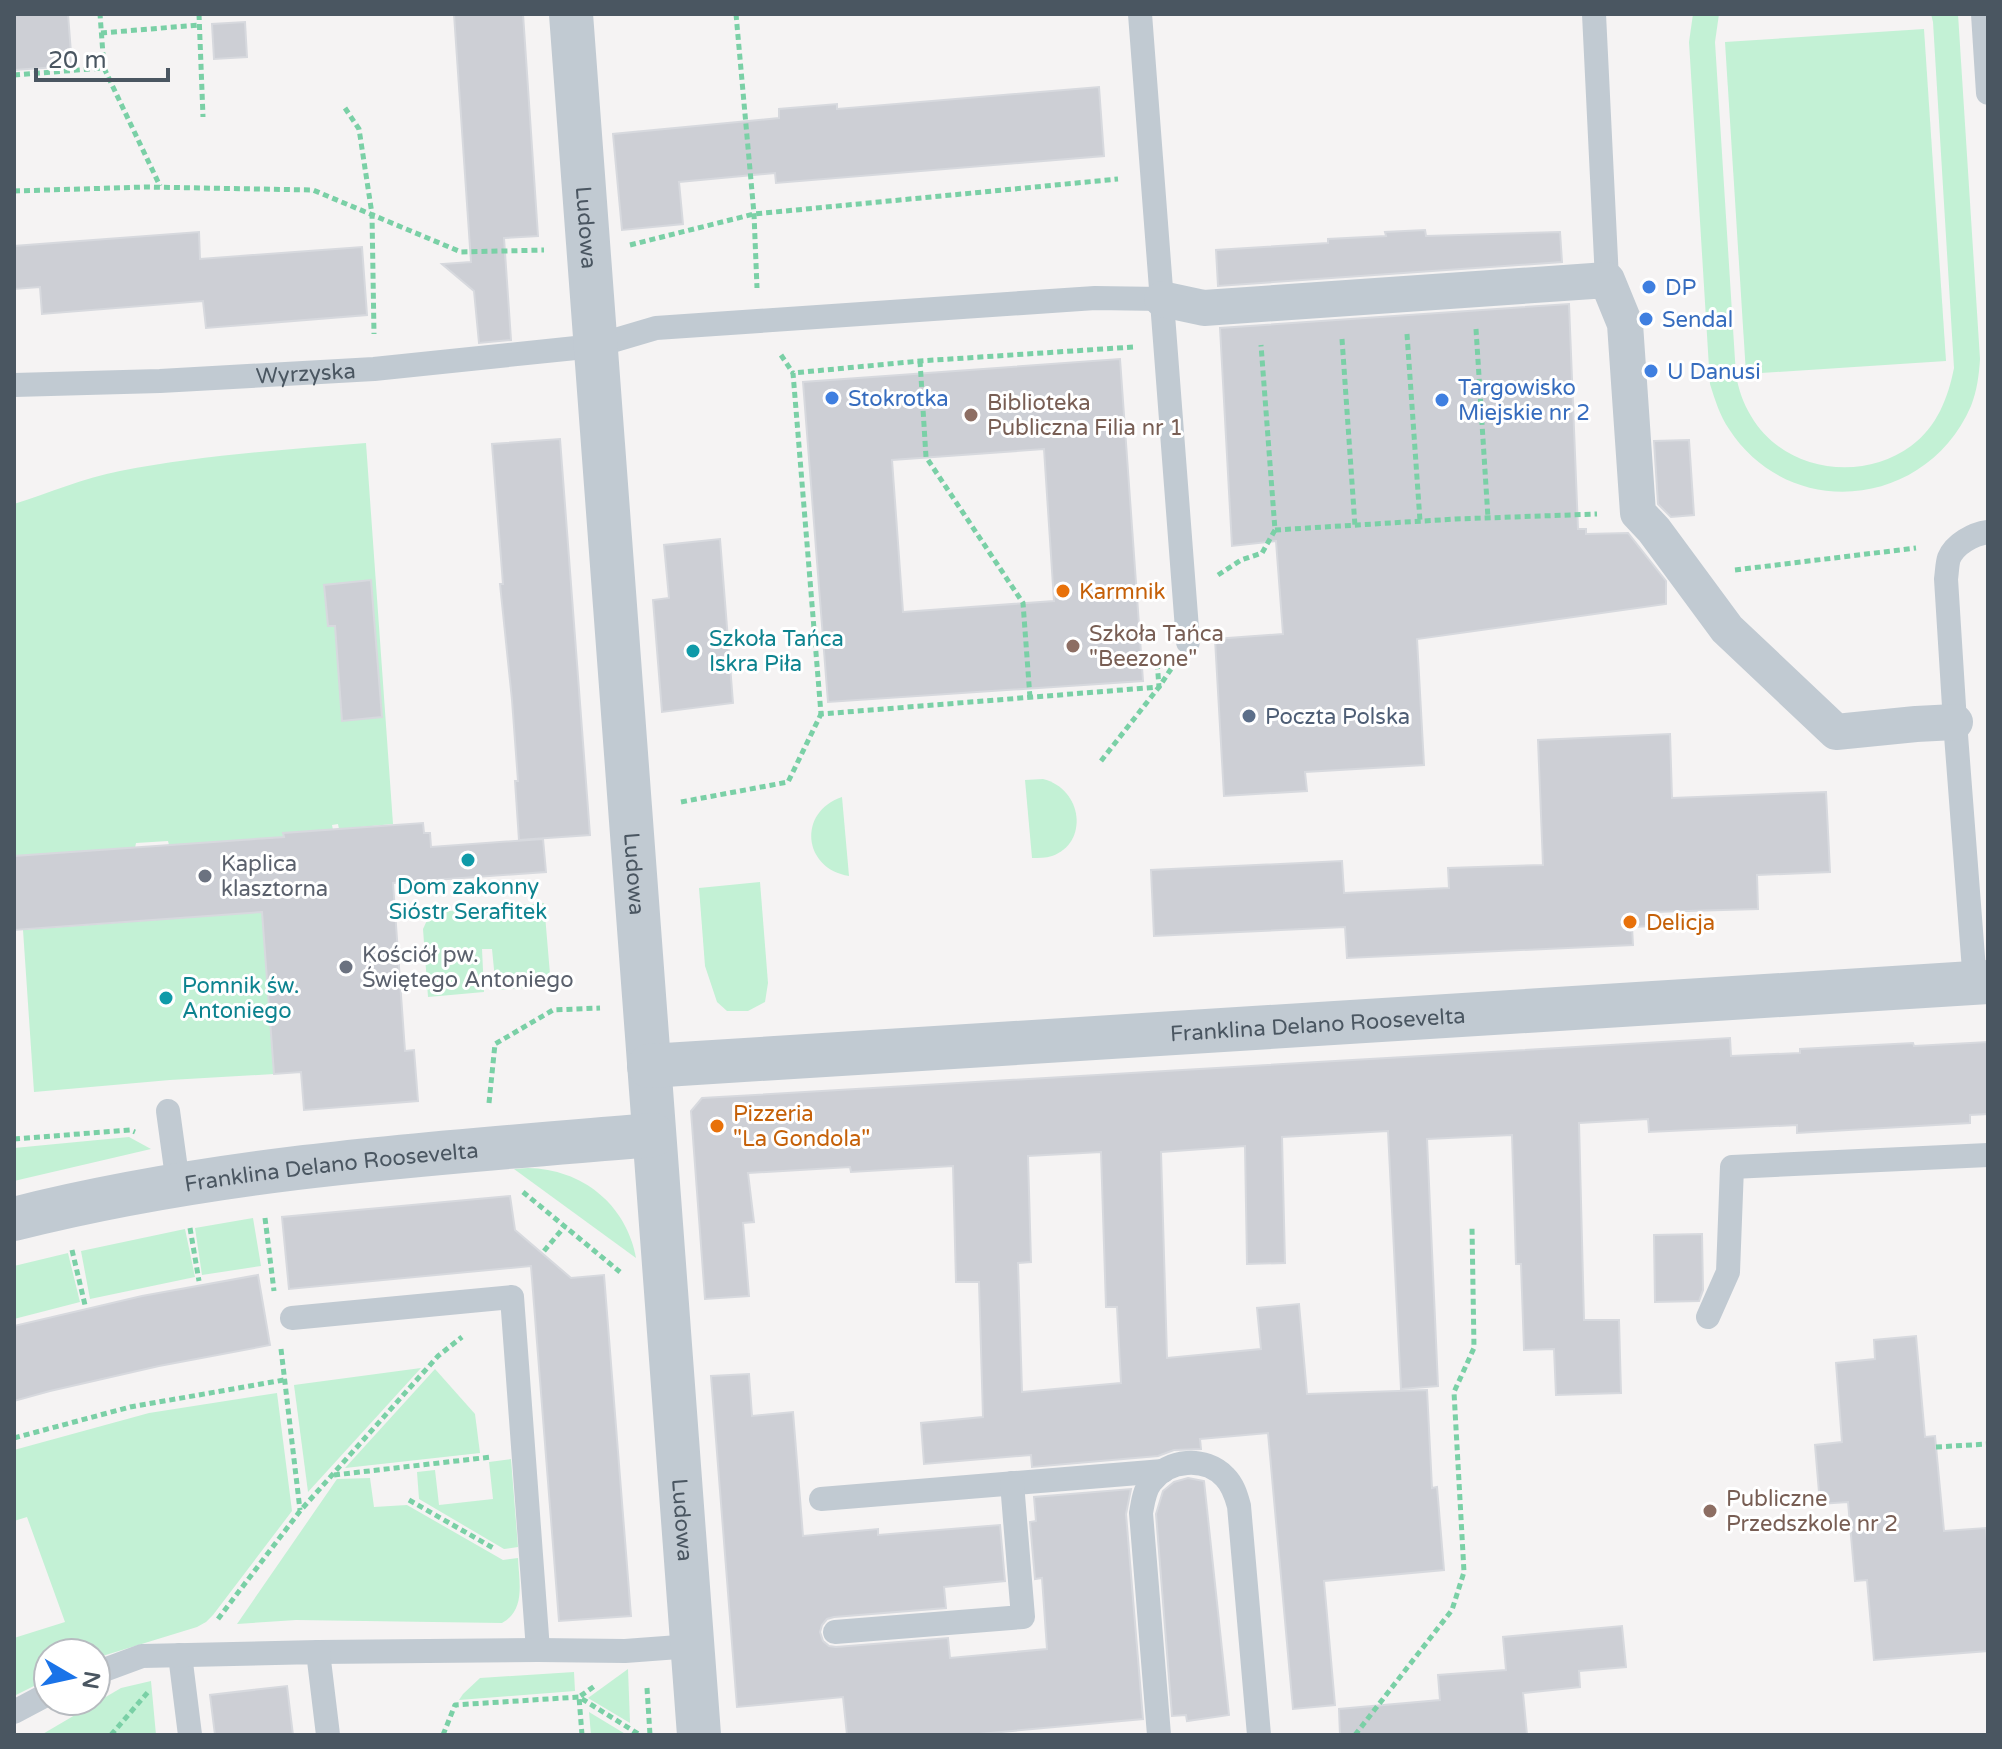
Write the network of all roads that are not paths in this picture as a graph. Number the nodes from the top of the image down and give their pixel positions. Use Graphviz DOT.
graph roads {
  1 [pos="571,14"];
  2 [pos="1140,14"];
  3 [pos="1594,14"];
  4 [pos="1983,14"];
  5 [pos="1988,93"];
  6 [pos="1607,280"];
  7 [pos="1162,299"];
  8 [pos="595,346"];
  9 [pos="14,385"];
  10 [pos="1988,532"];
  11 [pos="1188,642"];
  12 [pos="1955,722"];
  13 [pos="1982,982"];
  14 [pos="649,1066"];
  15 [pos="168,1111"];
  16 [pos="653,1135"];
  17 [pos="1988,1155"];
  18 [pos="179,1182"];
  19 [pos="14,1219"];
  20 [pos="1708,1317"];
  21 [pos="285,1326"];
  22 [pos="1163,1471"];
  23 [pos="1012,1483"];
  24 [pos="821,1499"];
  25 [pos="835,1632"];
  26 [pos="692,1646"];
  27 [pos="538,1650"];
  28 [pos="318,1652"];
  29 [pos="180,1655"];
  30 [pos="112,1667"];
  31 [pos="32,1702"];
  32 [pos="14,1712"];
  33 [pos="190,1735"];
  34 [pos="328,1735"];
  35 [pos="699,1735"];
  36 [pos="1159,1735"];
  37 [pos="1259,1735"];
  1 -- 8 [label="street, Ludowa"];
  2 -- 7 [label="lane"];
  3 -- 6 [label="lane"];
  4 -- 5 [label="lane"];
  6 -- 7 [label="street"];
  6 -- 12 [label="street"];
  7 -- 8 [label="lane, Wyrzyska"];
  7 -- 11 [label="lane"];
  8 -- 9 [label="lane, Wyrzyska"];
  8 -- 14 [label="street, Ludowa"];
  10 -- 12 [label="lane"];
  12 -- 13 [label="lane"];
  13 -- 14 [label="street, Franklina Delano Roosevelta"];
  14 -- 16 [label="street, Ludowa"];
  15 -- 18 [label="lane"];
  16 -- 18 [label="street, Franklina Delano Roosevelta"];
  16 -- 26 [label="street, Ludowa"];
  17 -- 20 [label="lane"];
  18 -- 19 [label="street, Franklina Delano Roosevelta"];
  21 -- 27 [label="lane"];
  22 -- 23 [label="lane"];
  22 -- 36 [label="lane"];
  22 -- 37 [label="lane"];
  23 -- 24 [label="lane"];
  23 -- 25 [label="lane"];
  26 -- 27 [label="lane"];
  26 -- 35 [label="street, Ludowa"];
  27 -- 28 [label="lane"];
  28 -- 29 [label="lane"];
  28 -- 34 [label="lane"];
  29 -- 30 [label="lane"];
  29 -- 33 [label="lane"];
  31 -- 32 [label="lane"];
}
